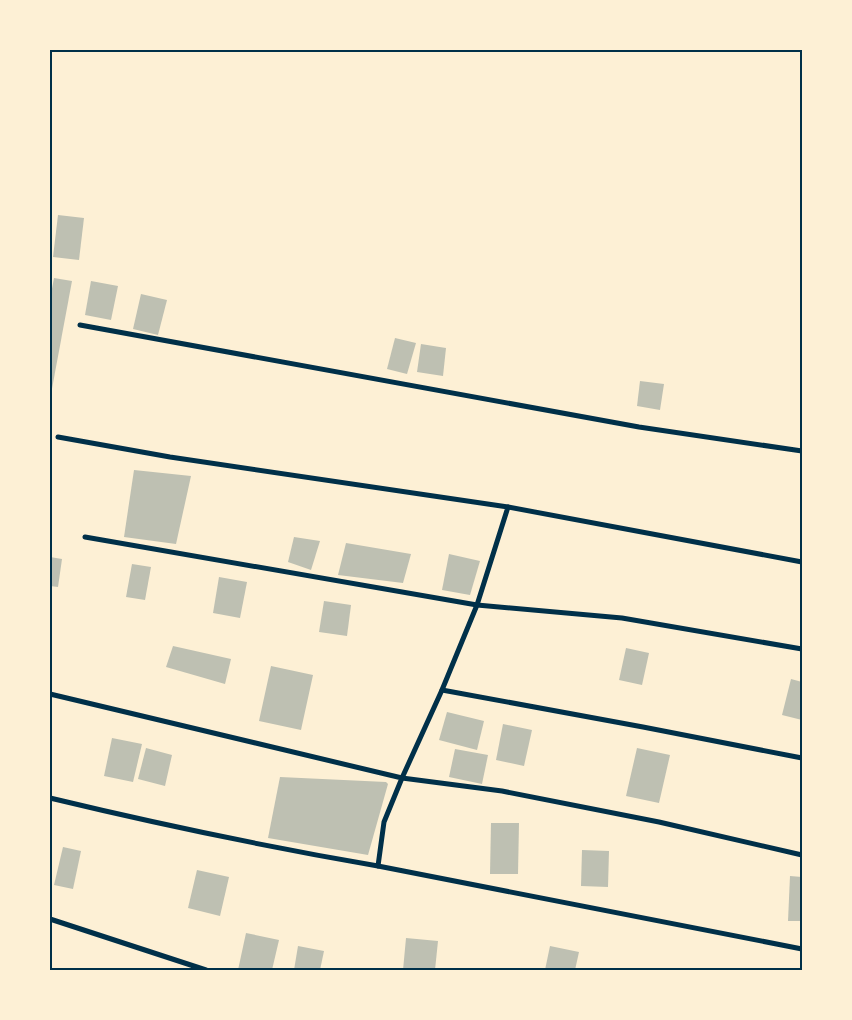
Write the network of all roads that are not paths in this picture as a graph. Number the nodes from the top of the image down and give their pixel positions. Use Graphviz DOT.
graph roads {
  1 [pos="80,325"];
  2 [pos="58,437"];
  3 [pos="802,451"];
  4 [pos="508,507"];
  5 [pos="85,537"];
  6 [pos="802,562"];
  7 [pos="477,605"];
  8 [pos="802,649"];
  9 [pos="442,690"];
  10 [pos="50,694"];
  11 [pos="802,758"];
  12 [pos="402,778"];
  13 [pos="50,798"];
  14 [pos="802,855"];
  15 [pos="378,866"];
  16 [pos="50,919"];
  17 [pos="802,949"];
  18 [pos="206,970"];
  1 -- 3 [label="street"];
  2 -- 4 [label="street"];
  4 -- 6 [label="street"];
  4 -- 7 [label="street"];
  5 -- 7 [label="street"];
  7 -- 8 [label="street"];
  7 -- 9 [label="street"];
  9 -- 11 [label="street"];
  9 -- 12 [label="street"];
  10 -- 12 [label="street"];
  12 -- 14 [label="street"];
  12 -- 15 [label="street"];
  13 -- 15 [label="street"];
  15 -- 17 [label="street"];
  16 -- 18 [label="street"];
}
